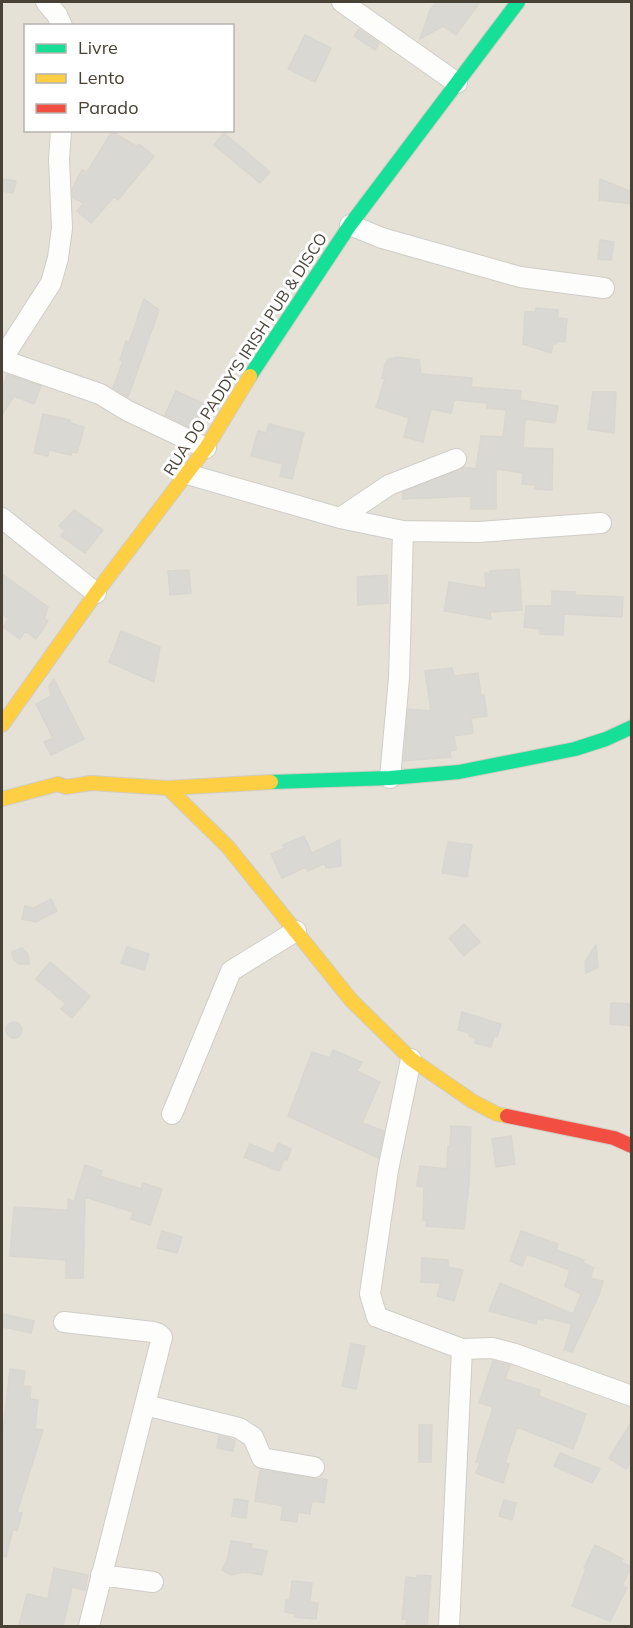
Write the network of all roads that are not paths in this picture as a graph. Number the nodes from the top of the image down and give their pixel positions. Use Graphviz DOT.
graph roads {
  1 [pos="46,2"];
  2 [pos="342,2"];
  3 [pos="518,2"];
  4 [pos="61,24"];
  5 [pos="457,83"];
  6 [pos="61,132"];
  7 [pos="350,225"];
  8 [pos="604,288"];
  9 [pos="2,360"];
  10 [pos="207,448"];
  11 [pos="456,459"];
  12 [pos="187,474"];
  13 [pos="2,518"];
  14 [pos="340,518"];
  15 [pos="602,523"];
  16 [pos="403,531"];
  17 [pos="96,593"];
  18 [pos="2,725"];
  19 [pos="632,727"];
  20 [pos="390,778"];
  21 [pos="168,788"];
  22 [pos="2,799"];
  23 [pos="296,931"];
  24 [pos="411,1059"];
  25 [pos="172,1114"];
  26 [pos="632,1146"];
  27 [pos="64,1322"];
  28 [pos="462,1349"];
  29 [pos="632,1396"];
  30 [pos="145,1404"];
  31 [pos="314,1467"];
  32 [pos="101,1575"];
  33 [pos="153,1582"];
  34 [pos="89,1626"];
  35 [pos="449,1626"];
  1 -- 4 [label="street"];
  2 -- 5 [label="street"];
  3 -- 5 [label="street, RUA DO PADDY'S IRISH PUB & DISCO"];
  5 -- 7 [label="street, RUA DO PADDY'S IRISH PUB & DISCO"];
  6 -- 9 [label="street"];
  7 -- 8 [label="street"];
  7 -- 10 [label="street, RUA DO PADDY'S IRISH PUB & DISCO"];
  9 -- 10 [label="street"];
  10 -- 12 [label="street, RUA DO PADDY'S IRISH PUB & DISCO"];
  11 -- 14 [label="street"];
  12 -- 14 [label="street"];
  12 -- 17 [label="street, RUA DO PADDY'S IRISH PUB & DISCO"];
  13 -- 17 [label="street"];
  14 -- 16 [label="street"];
  15 -- 16 [label="street"];
  16 -- 20 [label="street"];
  17 -- 18 [label="street, RUA DO PADDY'S IRISH PUB & DISCO"];
  19 -- 20 [label="street"];
  20 -- 21 [label="street"];
  21 -- 22 [label="street"];
  21 -- 23 [label="street"];
  23 -- 24 [label="street"];
  23 -- 25 [label="street"];
  24 -- 26 [label="street"];
  24 -- 28 [label="street"];
  27 -- 30 [label="street"];
  28 -- 29 [label="street"];
  28 -- 35 [label="street"];
  30 -- 31 [label="street"];
  30 -- 32 [label="street"];
  32 -- 33 [label="street"];
  32 -- 34 [label="street"];
}
